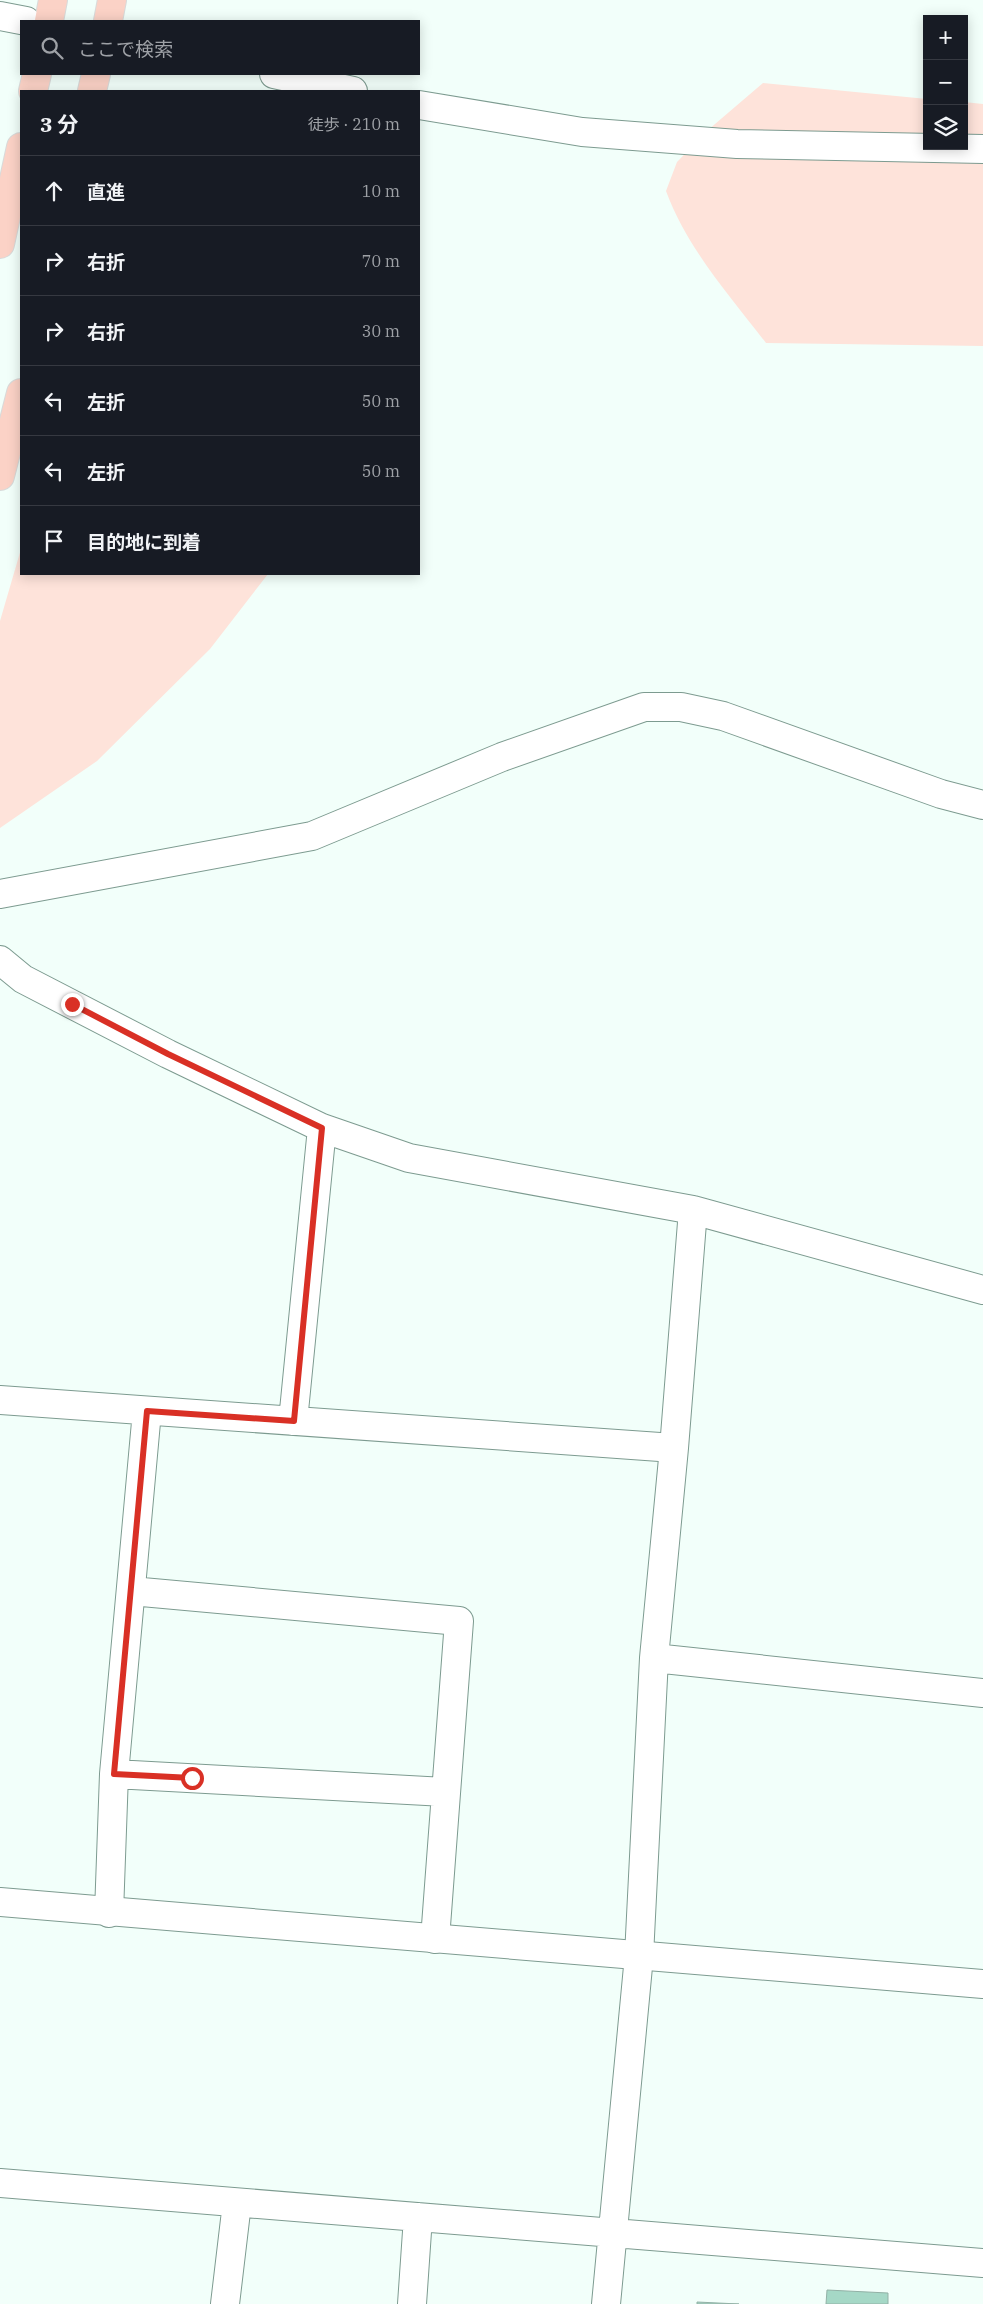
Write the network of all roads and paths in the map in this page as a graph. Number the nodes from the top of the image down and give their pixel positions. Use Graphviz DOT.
graph roads {
  1 [pos="53,0"];
  2 [pos="112,0"];
  3 [pos="0,16"];
  4 [pos="21,20"];
  5 [pos="49,20"];
  6 [pos="108,20"];
  7 [pos="37,75"];
  8 [pos="96,75"];
  9 [pos="279,75"];
  10 [pos="33,90"];
  11 [pos="92,90"];
  12 [pos="348,90"];
  13 [pos="420,104"];
  14 [pos="983,149"];
  15 [pos="20,152"];
  16 [pos="0,244"];
  17 [pos="20,397"];
  18 [pos="0,476"];
  19 [pos="983,805"];
  20 [pos="0,894"];
  21 [pos="0,960"];
  22 [pos="322,1128"];
  23 [pos="693,1210"];
  24 [pos="983,1290"];
  25 [pos="0,1400"];
  26 [pos="147,1411"];
  27 [pos="294,1421"];
  28 [pos="674,1448"];
  29 [pos="131,1591"];
  30 [pos="654,1658"];
  31 [pos="983,1693"];
  32 [pos="114,1774"];
  33 [pos="445,1792"];
  34 [pos="0,1902"];
  35 [pos="109,1913"];
  36 [pos="435,1939"];
  37 [pos="639,1956"];
  38 [pos="983,1984"];
  39 [pos="0,2183"];
  40 [pos="236,2202"];
  41 [pos="418,2217"];
  42 [pos="612,2233"];
  43 [pos="983,2263"];
  44 [pos="225,2304"];
  45 [pos="412,2304"];
  46 [pos="606,2304"];
  1 -- 5 [label="highway"];
  2 -- 6 [label="highway"];
  3 -- 4 [label="street"];
  7 -- 10 [label="highway"];
  8 -- 11 [label="highway"];
  9 -- 12 [label="street"];
  13 -- 14 [label="street"];
  15 -- 16 [label="highway"];
  17 -- 18 [label="highway"];
  19 -- 20 [label="street"];
  21 -- 22 [label="street"];
  22 -- 23 [label="street"];
  22 -- 27 [label="street"];
  23 -- 24 [label="street"];
  23 -- 28 [label="street"];
  25 -- 26 [label="street"];
  26 -- 27 [label="street"];
  26 -- 29 [label="street"];
  27 -- 28 [label="street"];
  28 -- 30 [label="street"];
  29 -- 32 [label="street"];
  29 -- 33 [label="street"];
  30 -- 31 [label="street"];
  30 -- 37 [label="street"];
  32 -- 33 [label="street"];
  32 -- 35 [label="street"];
  33 -- 36 [label="street"];
  34 -- 35 [label="street"];
  35 -- 36 [label="street"];
  36 -- 37 [label="street"];
  37 -- 38 [label="street"];
  37 -- 42 [label="street"];
  39 -- 40 [label="street"];
  40 -- 41 [label="street"];
  40 -- 44 [label="street"];
  41 -- 42 [label="street"];
  41 -- 45 [label="street"];
  42 -- 43 [label="street"];
  42 -- 46 [label="street"];
}
